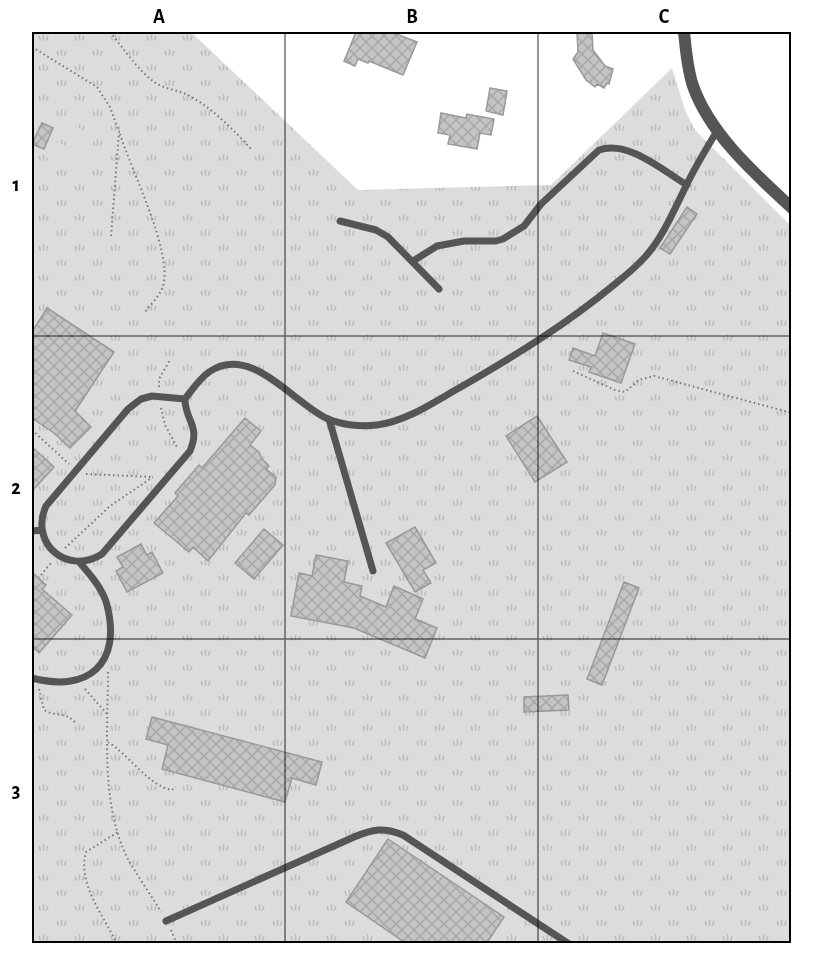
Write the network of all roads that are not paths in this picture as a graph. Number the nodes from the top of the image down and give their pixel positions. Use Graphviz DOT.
graph roads {
  1 [pos="684,32"];
  2 [pos="717,131"];
  3 [pos="687,185"];
  4 [pos="792,208"];
  5 [pos="340,222"];
  6 [pos="413,261"];
  7 [pos="439,289"];
  8 [pos="185,399"];
  9 [pos="329,420"];
  10 [pos="42,530"];
  11 [pos="32,531"];
  12 [pos="79,562"];
  13 [pos="373,572"];
  14 [pos="35,679"];
  15 [pos="166,921"];
  16 [pos="568,944"];
  1 -- 2 [label="street"];
  2 -- 3 [label="lane"];
  2 -- 4 [label="street"];
  3 -- 6 [label="lane"];
  3 -- 9 [label="lane"];
  5 -- 6 [label="lane"];
  6 -- 7 [label="lane"];
  8 -- 9 [label="lane"];
  8 -- 10 [label="lane"];
  8 -- 12 [label="lane"];
  9 -- 13 [label="lane"];
  10 -- 11 [label="lane"];
  10 -- 12 [label="lane"];
  12 -- 14 [label="lane"];
  15 -- 16 [label="lane"];
}
